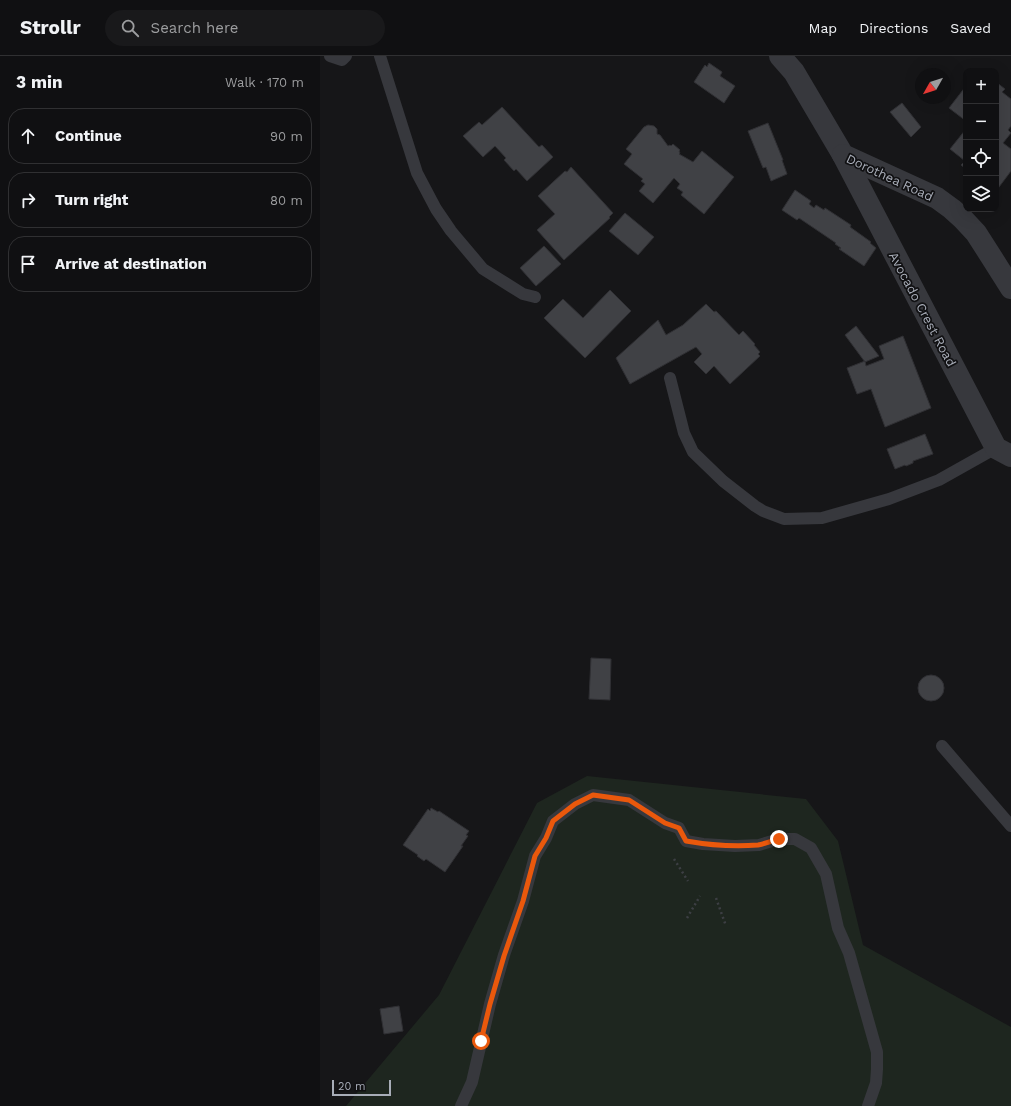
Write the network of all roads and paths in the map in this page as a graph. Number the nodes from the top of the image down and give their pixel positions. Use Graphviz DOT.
graph roads {
  1 [pos="330,56"];
  2 [pos="346,56"];
  3 [pos="380,56"];
  4 [pos="780,56"];
  5 [pos="842,155"];
  6 [pos="1011,288"];
  7 [pos="535,297"];
  8 [pos="670,378"];
  9 [pos="1003,452"];
  10 [pos="942,746"];
  11 [pos="1011,826"];
  12 [pos="674,859"];
  13 [pos="688,881"];
  14 [pos="700,896"];
  15 [pos="716,898"];
  16 [pos="686,918"];
  17 [pos="726,926"];
  18 [pos="461,1106"];
  19 [pos="868,1106"];
  1 -- 2 [label="lane"];
  3 -- 7 [label="lane"];
  4 -- 5 [label="street, Dorothea Road"];
  5 -- 6 [label="street, Dorothea Road"];
  5 -- 9 [label="street, Avocado Crest Road"];
  8 -- 9 [label="lane"];
  10 -- 11 [label="lane"];
  12 -- 13 [label="path"];
  14 -- 16 [label="path"];
  15 -- 17 [label="path"];
  18 -- 19 [label="lane"];
}
